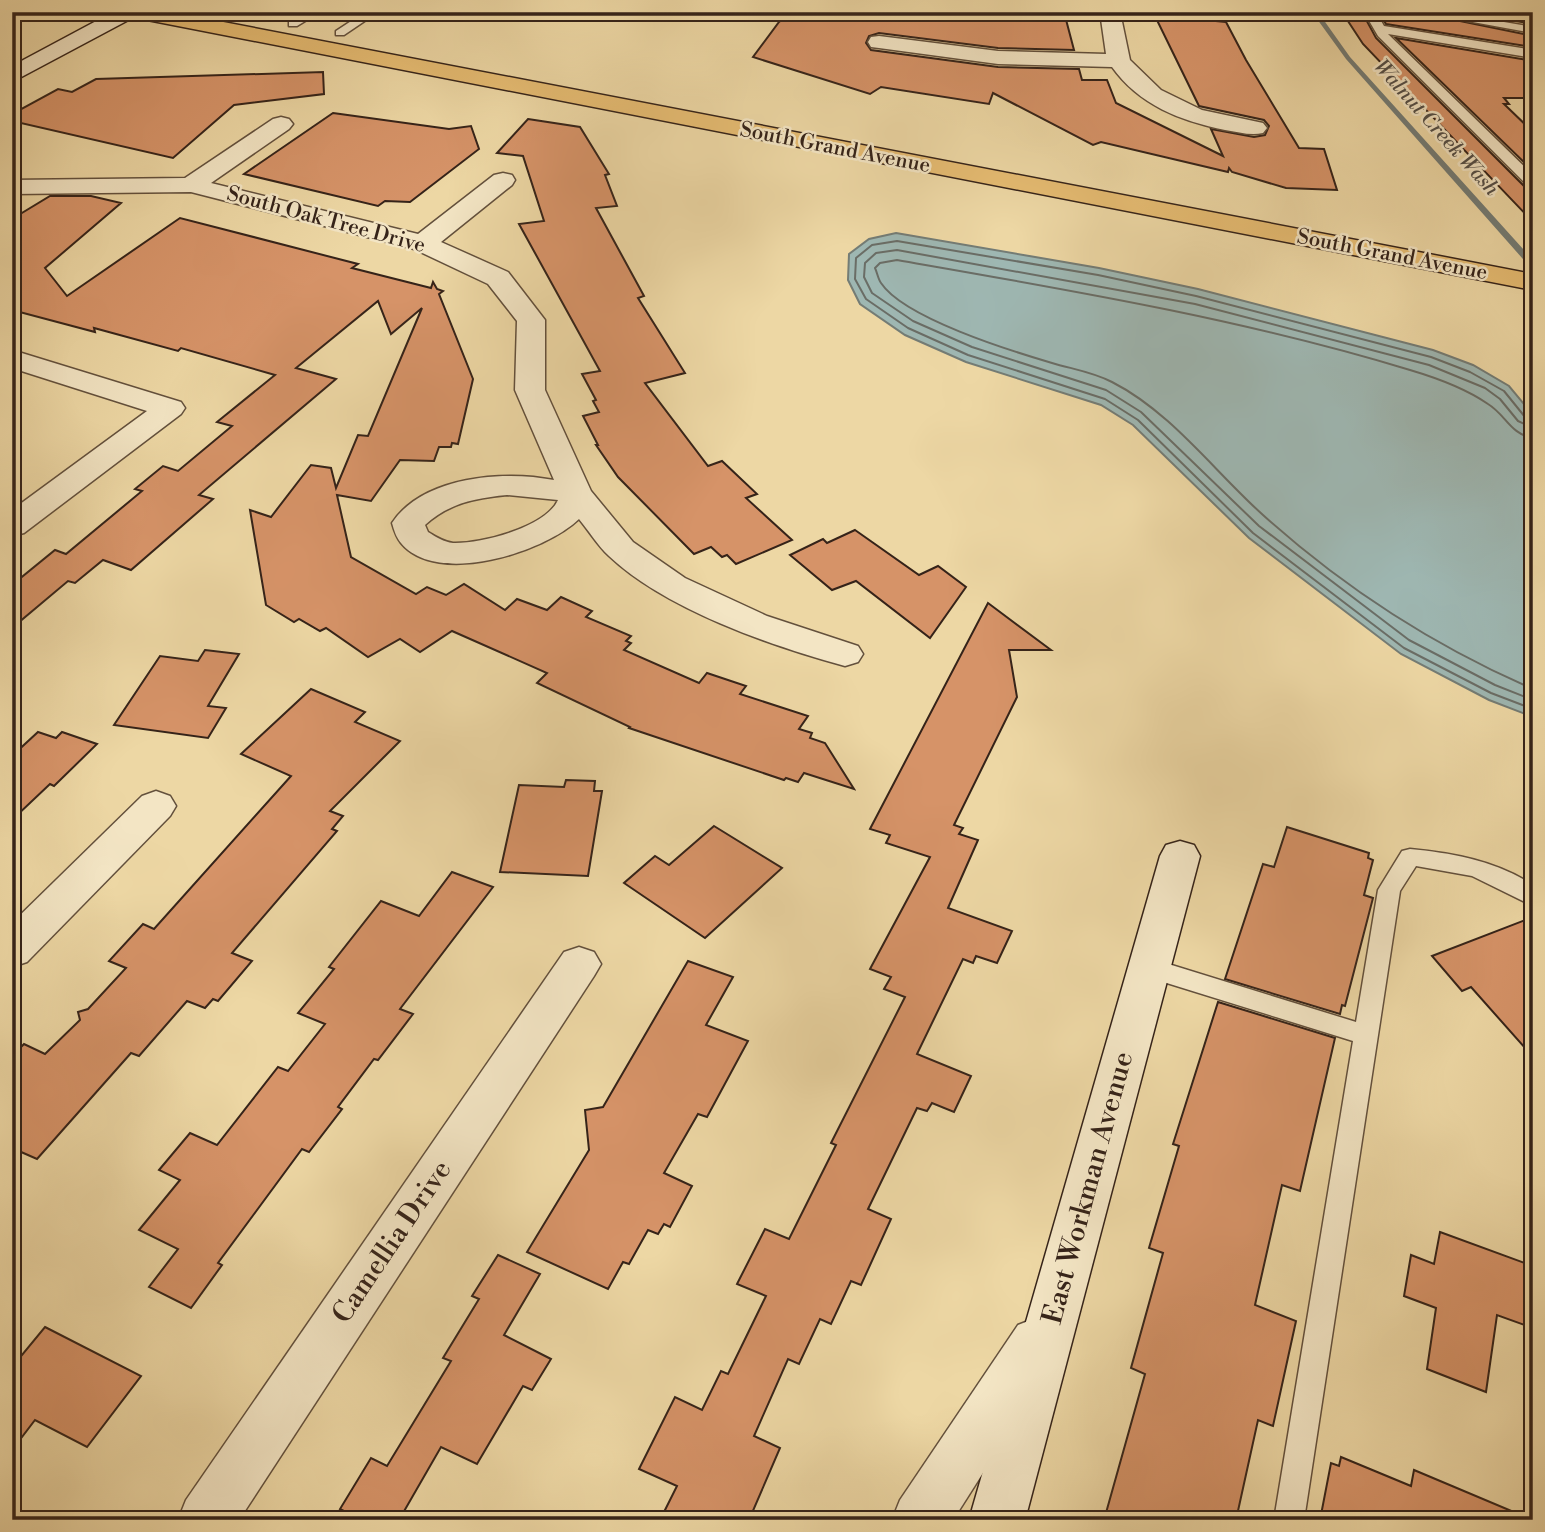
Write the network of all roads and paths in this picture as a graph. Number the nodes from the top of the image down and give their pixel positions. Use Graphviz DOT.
graph roads {
  1 [pos="129,12"];
  2 [pos="137,12"];
  3 [pos="231,12"];
  4 [pos="315,12"];
  5 [pos="373,12"];
  6 [pos="1110,12"];
  7 [pos="1370,12"];
  8 [pos="1423,12"];
  9 [pos="293,24"];
  10 [pos="1379,29"];
  11 [pos="1533,30"];
  12 [pos="340,33"];
  13 [pos="879,42"];
  14 [pos="1533,54"];
  15 [pos="1119,60"];
  16 [pos="12,75"];
  17 [pos="281,124"];
  18 [pos="1255,128"];
  19 [pos="503,180"];
  20 [pos="1533,183"];
  21 [pos="191,185"];
  22 [pos="12,187"];
  23 [pos="423,243"];
  24 [pos="1531,275"];
  25 [pos="12,359"];
  26 [pos="12,526"];
  27 [pos="845,654"];
  28 [pos="156,806"];
  29 [pos="1180,856"];
  30 [pos="1533,897"];
  31 [pos="12,950"];
  32 [pos="579,964"];
  33 [pos="1149,968"];
  34 [pos="1366,1035"];
  35 [pos="1051,1321"];
  36 [pos="206,1520"];
  37 [pos="920,1520"];
  38 [pos="997,1520"];
  39 [pos="1289,1520"];
  1 -- 16 [label="street"];
  2 -- 24 [label="main road, South Grand Avenue"];
  3 -- 9 [label="main road, South Grand Avenue"];
  4 -- 9 [label="lane"];
  5 -- 12 [label="lane"];
  6 -- 15 [label="street"];
  7 -- 10 [label="lane"];
  8 -- 11 [label="lane"];
  9 -- 12 [label="main road, South Grand Avenue"];
  10 -- 14 [label="lane"];
  10 -- 20 [label="lane"];
  12 -- 24 [label="main road, South Grand Avenue"];
  13 -- 15 [label="street"];
  15 -- 18 [label="street"];
  17 -- 21 [label="street"];
  19 -- 23 [label="street"];
  21 -- 22 [label="street, South Oak Tree Drive"];
  21 -- 23 [label="street, South Oak Tree Drive"];
  23 -- 27 [label="street, South Oak Tree Drive"];
  25 -- 26 [label="street"];
  28 -- 31 [label="street"];
  29 -- 33 [label="street, East Workman Avenue"];
  30 -- 34 [label="lane"];
  32 -- 36 [label="street, Camellia Drive"];
  33 -- 34 [label="lane"];
  33 -- 35 [label="street, East Workman Avenue"];
  34 -- 39 [label="lane"];
  35 -- 37 [label="street"];
  35 -- 38 [label="street, East Workman Avenue"];
}
